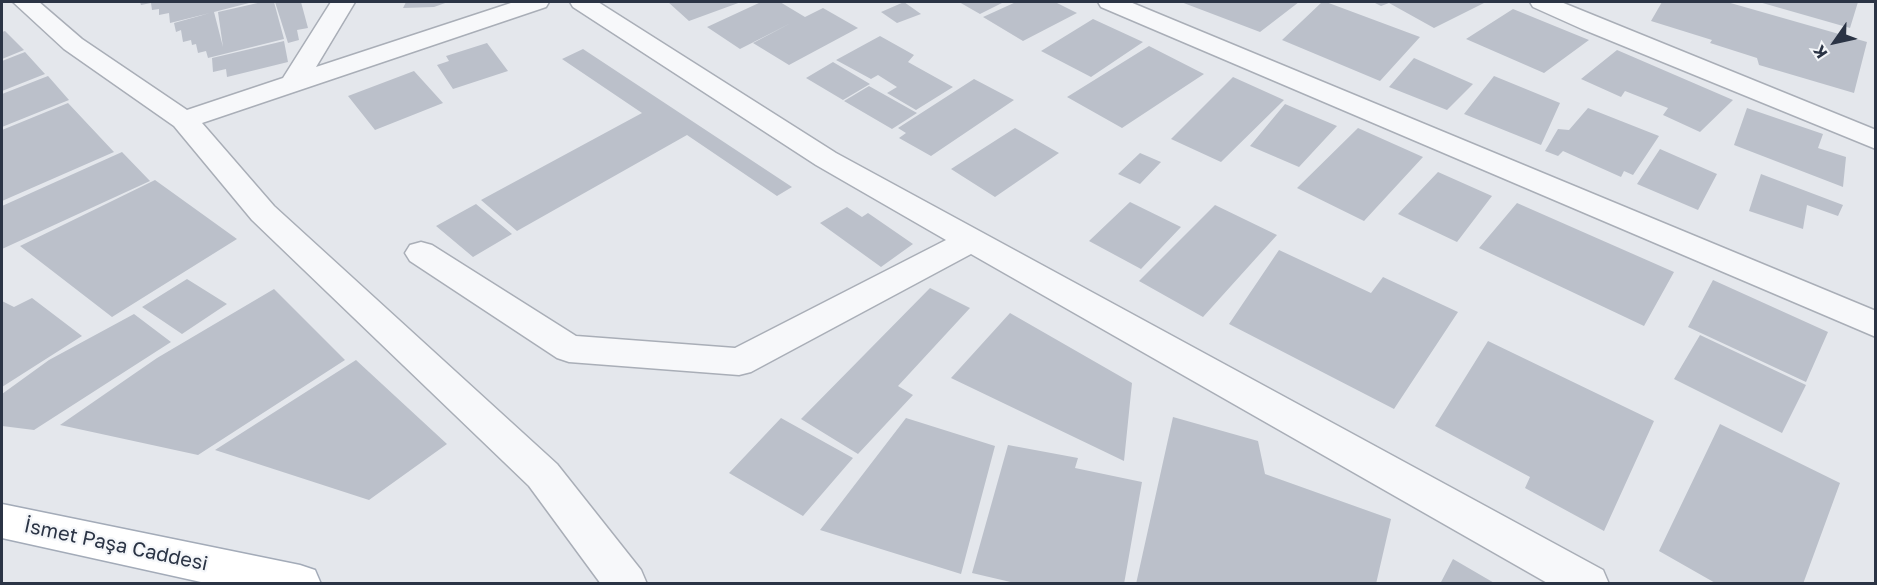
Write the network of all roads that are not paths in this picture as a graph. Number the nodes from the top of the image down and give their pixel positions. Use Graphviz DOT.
graph roads {
  1 [pos="25,2"];
  2 [pos="343,2"];
  3 [pos="537,2"];
  4 [pos="582,2"];
  5 [pos="1110,2"];
  6 [pos="1542,2"];
  7 [pos="293,84"];
  8 [pos="184,120"];
  9 [pos="1875,140"];
  10 [pos="972,240"];
  11 [pos="421,253"];
  12 [pos="1875,325"];
  13 [pos="2,521"];
  14 [pos="300,584"];
  15 [pos="626,584"];
  16 [pos="1588,584"];
  1 -- 8 [label="street"];
  2 -- 7 [label="street"];
  3 -- 7 [label="street"];
  4 -- 10 [label="street"];
  5 -- 12 [label="street"];
  6 -- 9 [label="street"];
  7 -- 8 [label="street"];
  8 -- 15 [label="street"];
  10 -- 11 [label="street"];
  10 -- 16 [label="street"];
  13 -- 14 [label="main road, İsmet Paşa Caddesi"];
}
